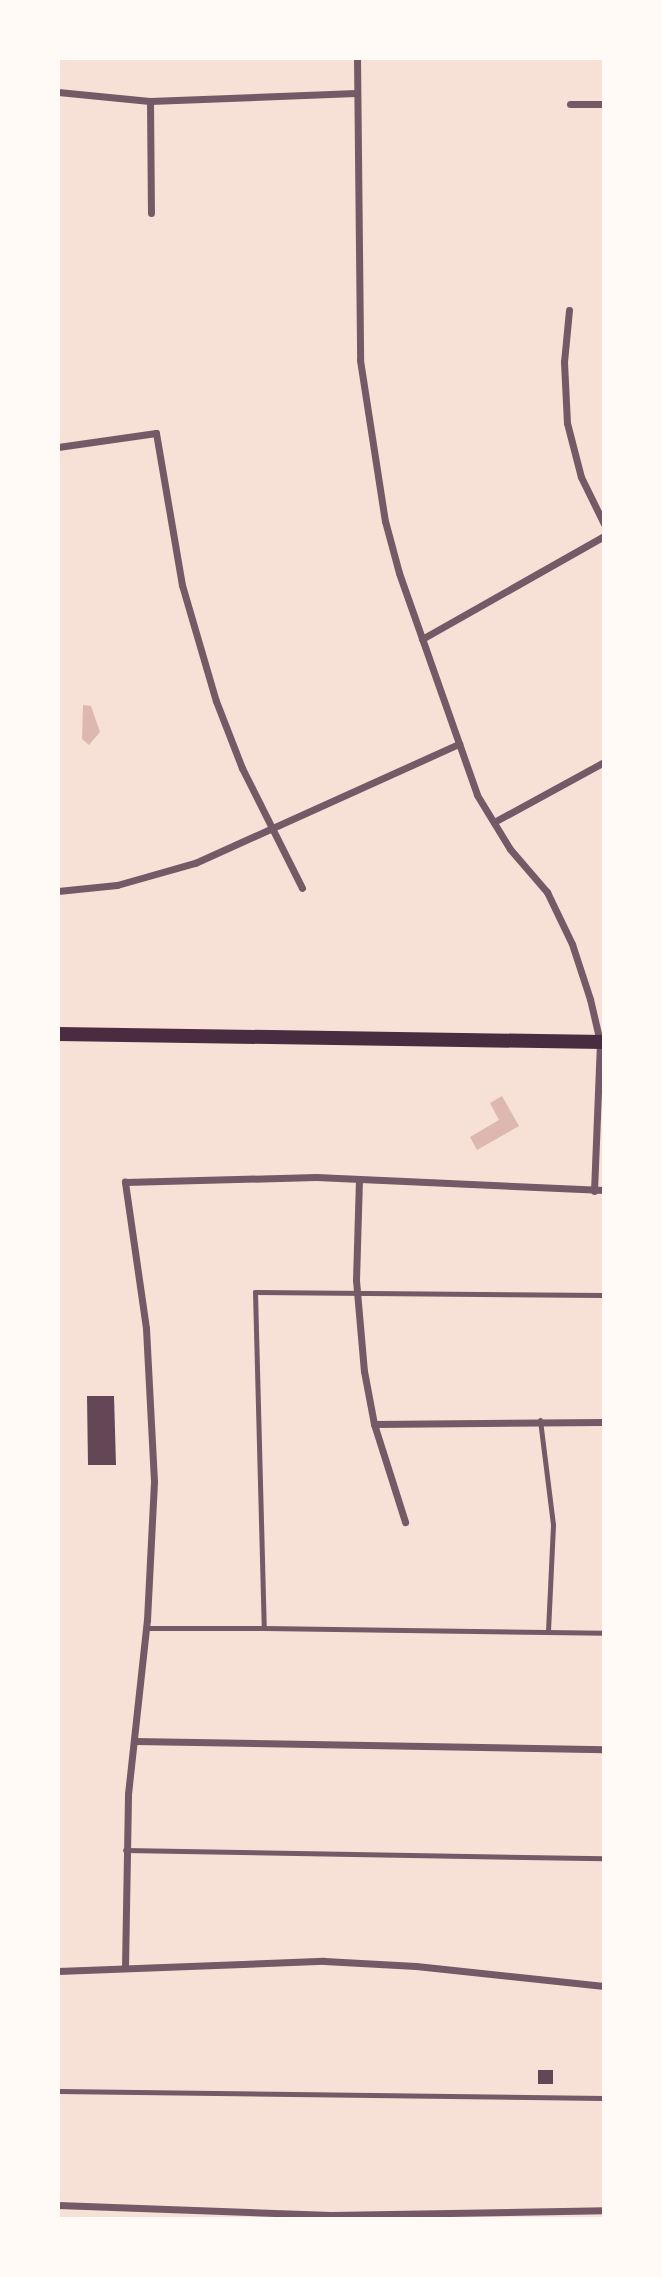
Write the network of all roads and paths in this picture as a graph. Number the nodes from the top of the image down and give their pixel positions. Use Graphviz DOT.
graph roads {
  1 [pos="356,58"];
  2 [pos="58,92"];
  3 [pos="356,93"];
  4 [pos="150,101"];
  5 [pos="570,104"];
  6 [pos="604,104"];
  7 [pos="151,213"];
  8 [pos="569,310"];
  9 [pos="58,447"];
  10 [pos="604,524"];
  11 [pos="604,536"];
  12 [pos="422,639"];
  13 [pos="459,744"];
  14 [pos="604,762"];
  15 [pos="494,822"];
  16 [pos="270,827"];
  17 [pos="302,888"];
  18 [pos="58,891"];
  19 [pos="58,1034"];
  20 [pos="602,1042"];
  21 [pos="359,1179"];
  22 [pos="604,1190"];
  23 [pos="594,1191"];
  24 [pos="357,1291"];
  25 [pos="604,1295"];
  26 [pos="540,1420"];
  27 [pos="604,1422"];
  28 [pos="374,1424"];
  29 [pos="405,1522"];
  30 [pos="146,1628"];
  31 [pos="264,1628"];
  32 [pos="548,1632"];
  33 [pos="604,1633"];
  34 [pos="134,1741"];
  35 [pos="604,1749"];
  36 [pos="125,1850"];
  37 [pos="604,1858"];
  38 [pos="125,1968"];
  39 [pos="58,1971"];
  40 [pos="604,1986"];
  41 [pos="58,2091"];
  42 [pos="604,2098"];
  43 [pos="58,2205"];
  44 [pos="142,2208"];
  45 [pos="604,2210"];
  46 [pos="366,2217"];
  47 [pos="142,2219"];
  1 -- 3 [label="street"];
  2 -- 4 [label="street"];
  3 -- 4 [label="street"];
  3 -- 12 [label="street"];
  4 -- 7 [label="street"];
  5 -- 6 [label="street"];
  8 -- 10 [label="street"];
  9 -- 16 [label="street"];
  11 -- 12 [label="street"];
  12 -- 13 [label="street"];
  13 -- 15 [label="street"];
  13 -- 16 [label="street"];
  14 -- 15 [label="street"];
  15 -- 20 [label="street"];
  16 -- 17 [label="street"];
  16 -- 18 [label="street"];
  19 -- 20 [label="main road"];
  20 -- 23 [label="street"];
  21 -- 23 [label="street"];
  21 -- 24 [label="street"];
  21 -- 30 [label="street"];
  22 -- 23 [label="street"];
  24 -- 25 [label="lane"];
  24 -- 28 [label="street"];
  24 -- 31 [label="lane"];
  26 -- 27 [label="street"];
  26 -- 28 [label="street"];
  26 -- 32 [label="lane"];
  28 -- 29 [label="street"];
  30 -- 31 [label="lane"];
  30 -- 34 [label="street"];
  31 -- 32 [label="lane"];
  32 -- 33 [label="lane"];
  34 -- 35 [label="street"];
  34 -- 36 [label="street"];
  36 -- 37 [label="lane"];
  36 -- 38 [label="street"];
  38 -- 39 [label="street"];
  38 -- 40 [label="street"];
  41 -- 42 [label="lane"];
  43 -- 44 [label="street"];
  44 -- 46 [label="street"];
  44 -- 47 [label="street"];
  45 -- 46 [label="street"];
}
